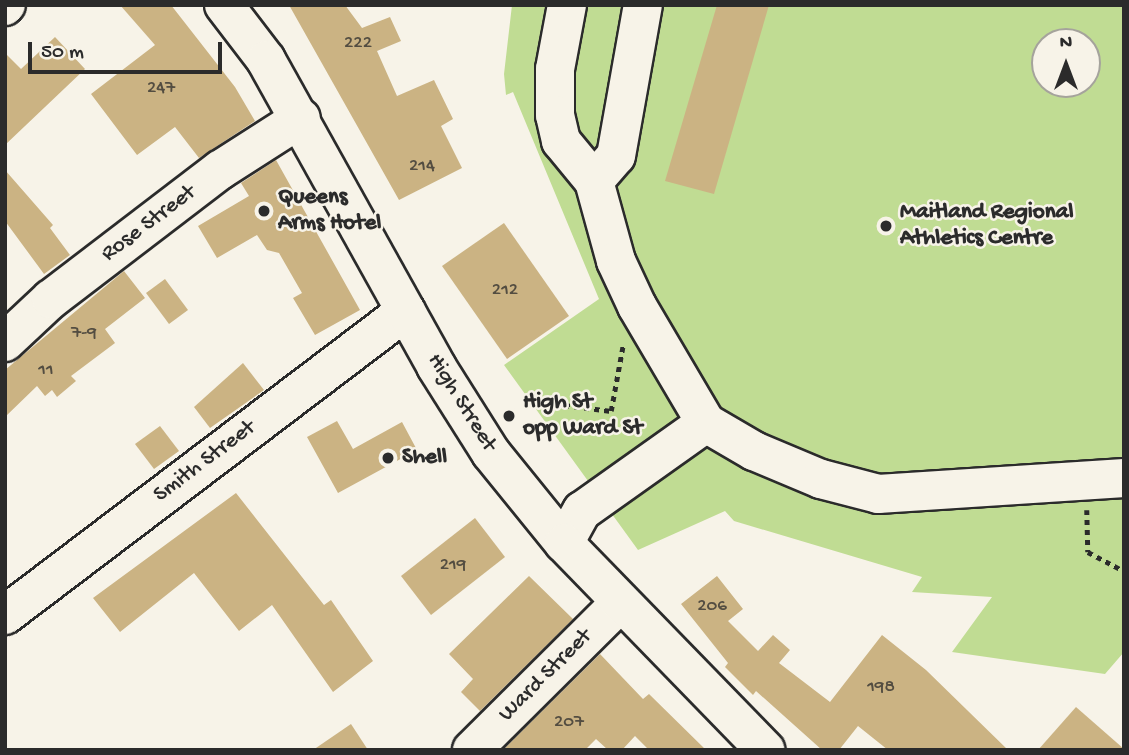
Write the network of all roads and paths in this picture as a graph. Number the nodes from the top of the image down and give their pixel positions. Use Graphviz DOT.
graph roads {
  1 [pos="224,5"];
  2 [pos="567,5"];
  3 [pos="643,5"];
  4 [pos="301,118"];
  5 [pos="594,181"];
  6 [pos="406,311"];
  7 [pos="625,336"];
  8 [pos="5,342"];
  9 [pos="525,400"];
  10 [pos="706,423"];
  11 [pos="1124,478"];
  12 [pos="1087,506"];
  13 [pos="564,543"];
  14 [pos="1124,571"];
  15 [pos="620,603"];
  16 [pos="5,615"];
  17 [pos="472,750"];
  18 [pos="765,750"];
  1 -- 4 [label="street, High Street"];
  2 -- 5 [label="street"];
  3 -- 5 [label="street"];
  4 -- 6 [label="street, High Street"];
  4 -- 8 [label="street, Rose Street"];
  5 -- 10 [label="street"];
  6 -- 13 [label="street, High Street"];
  6 -- 16 [label="street, Smith Street"];
  7 -- 9 [label="path"];
  10 -- 11 [label="street"];
  10 -- 13 [label="street"];
  12 -- 14 [label="path"];
  13 -- 15 [label="street, High Street"];
  15 -- 17 [label="street, Ward Street"];
  15 -- 18 [label="street, High Street"];
}
